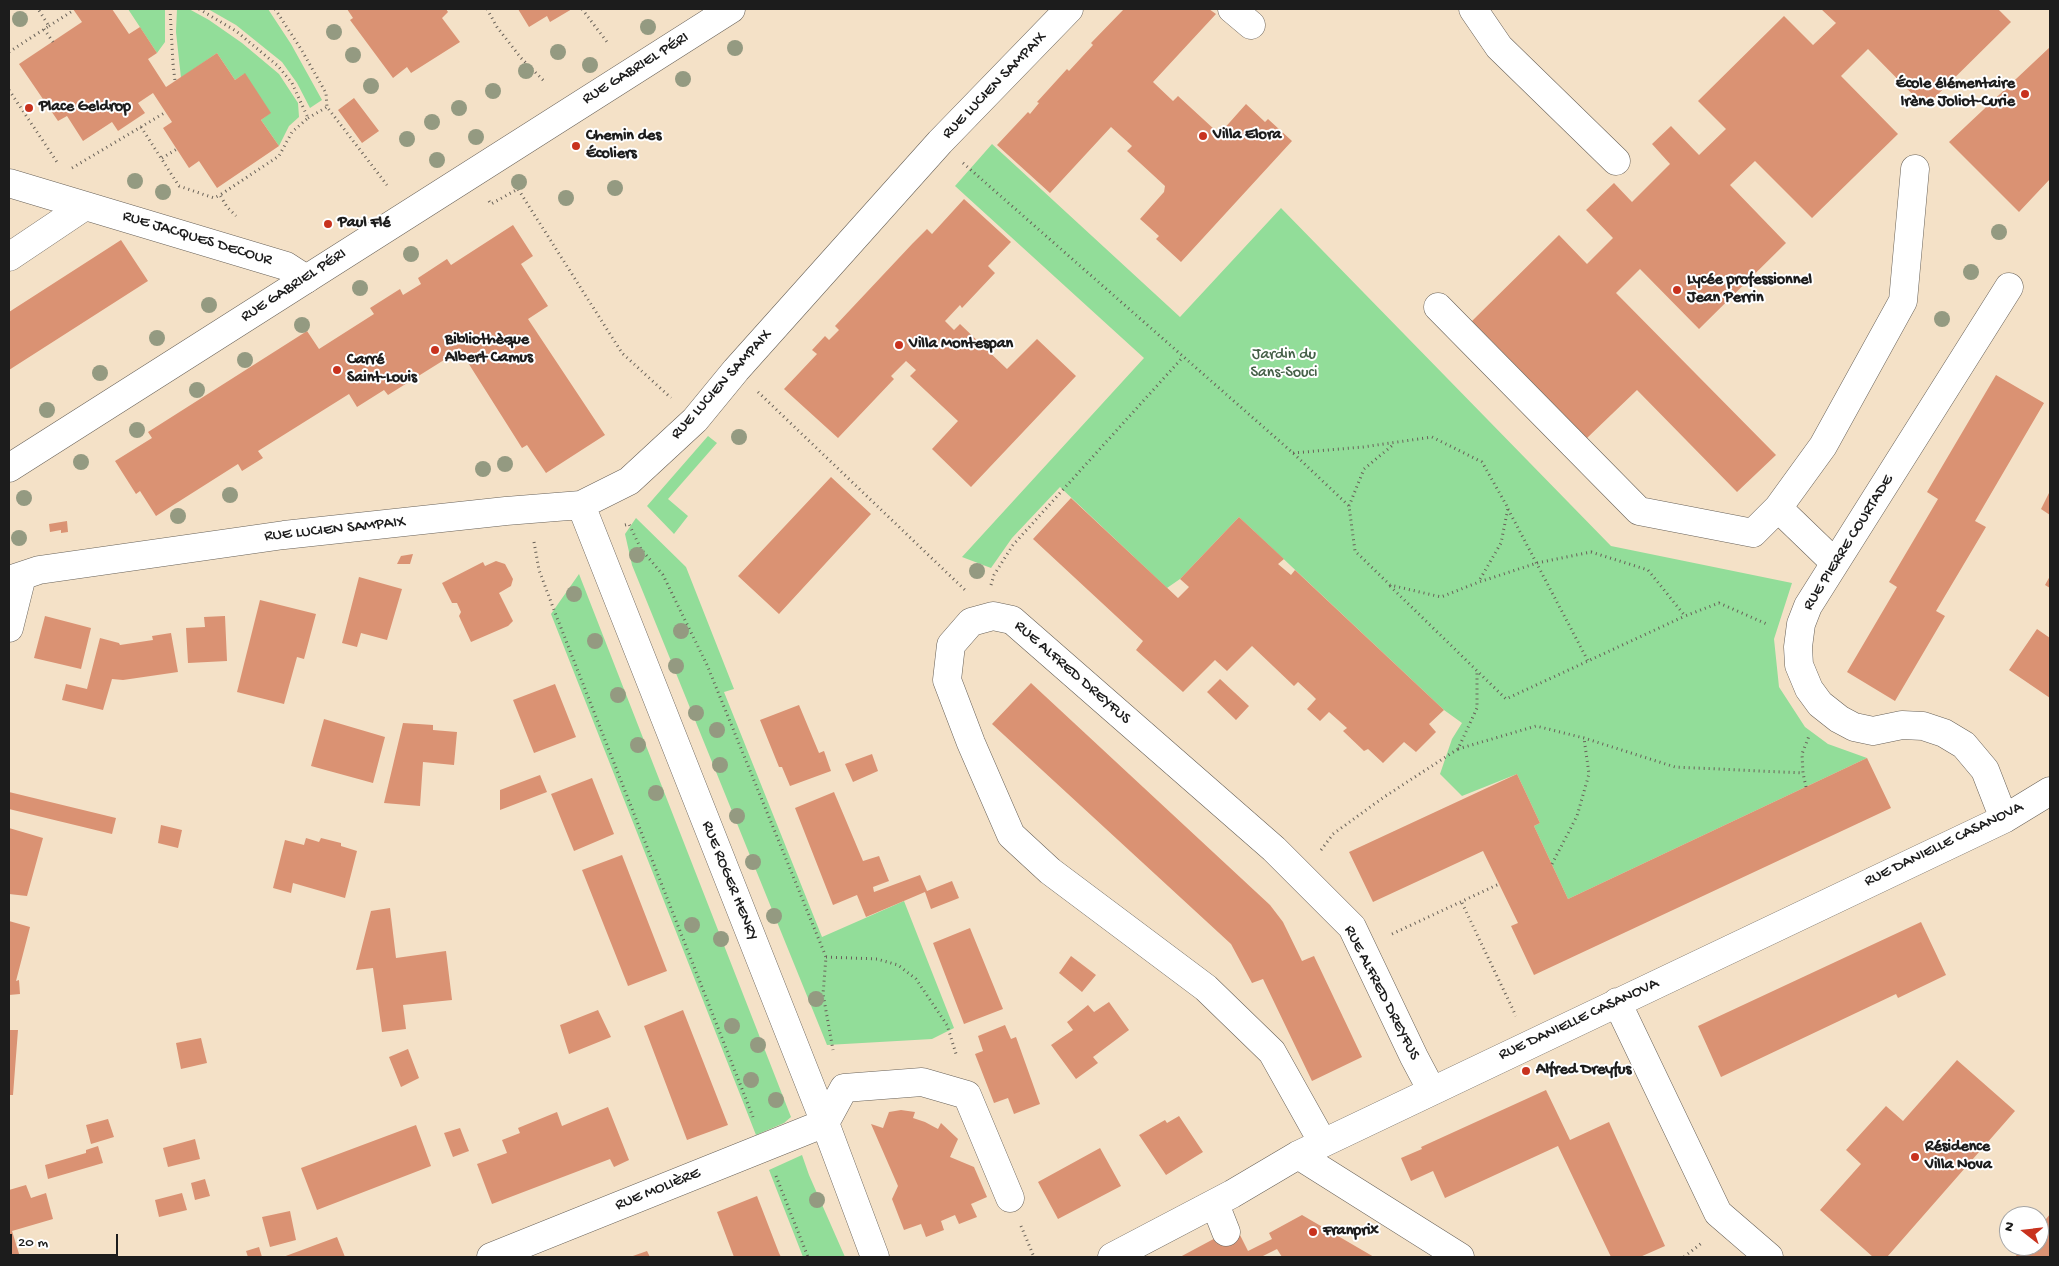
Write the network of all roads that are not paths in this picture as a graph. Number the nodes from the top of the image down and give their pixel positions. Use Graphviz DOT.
graph roads {
  1 [pos="731,9"];
  2 [pos="1473,9"];
  3 [pos="1062,17"];
  4 [pos="1616,161"];
  5 [pos="1915,169"];
  6 [pos="9,183"];
  7 [pos="85,206"];
  8 [pos="9,257"];
  9 [pos="306,279"];
  10 [pos="2009,287"];
  11 [pos="1438,307"];
  12 [pos="9,468"];
  13 [pos="581,505"];
  14 [pos="1778,508"];
  15 [pos="1835,564"];
  16 [pos="13,575"];
  17 [pos="9,628"];
  18 [pos="2050,791"];
  19 [pos="2004,818"];
  20 [pos="1617,1002"];
  21 [pos="1432,1091"];
  22 [pos="825,1123"];
  23 [pos="1324,1143"];
  24 [pos="1298,1156"];
  25 [pos="1010,1198"];
  26 [pos="1215,1204"];
  27 [pos="1226,1232"];
  28 [pos="491,1257"];
  29 [pos="875,1257"];
  30 [pos="1112,1257"];
  31 [pos="1460,1257"];
  32 [pos="1769,1257"];
  1 -- 9 [label="street, RUE GABRIEL PÉRI"];
  2 -- 4 [label="street"];
  3 -- 13 [label="street, RUE LUCIEN SAMPAIX"];
  5 -- 14 [label="street"];
  6 -- 7 [label="street, RUE JACQUES DECOUR"];
  7 -- 8 [label="street"];
  7 -- 9 [label="street, RUE JACQUES DECOUR"];
  9 -- 12 [label="street, RUE GABRIEL PÉRI"];
  10 -- 15 [label="street, RUE PIERRE COURTADE"];
  11 -- 14 [label="street"];
  13 -- 16 [label="street, RUE LUCIEN SAMPAIX"];
  13 -- 22 [label="street, RUE ROGER HENRY"];
  14 -- 15 [label="street"];
  15 -- 19 [label="street, RUE PIERRE COURTADE"];
  16 -- 17 [label="street"];
  18 -- 19 [label="street, RUE DANIELLE CASANOVA"];
  19 -- 20 [label="street, RUE DANIELLE CASANOVA"];
  20 -- 21 [label="street, RUE DANIELLE CASANOVA"];
  20 -- 32 [label="street"];
  21 -- 23 [label="street, RUE DANIELLE CASANOVA"];
  21 -- 23 [label="street, RUE ALFRED DREYFUS"];
  22 -- 25 [label="street"];
  22 -- 28 [label="street, RUE MOLIÈRE"];
  22 -- 29 [label="street, RUE ROGER HENRY"];
  23 -- 24 [label="street, RUE DANIELLE CASANOVA"];
  24 -- 26 [label="street, RUE DANIELLE CASANOVA"];
  24 -- 31 [label="street"];
  26 -- 27 [label="street"];
  26 -- 30 [label="street, RUE DANIELLE CASANOVA"];
}
